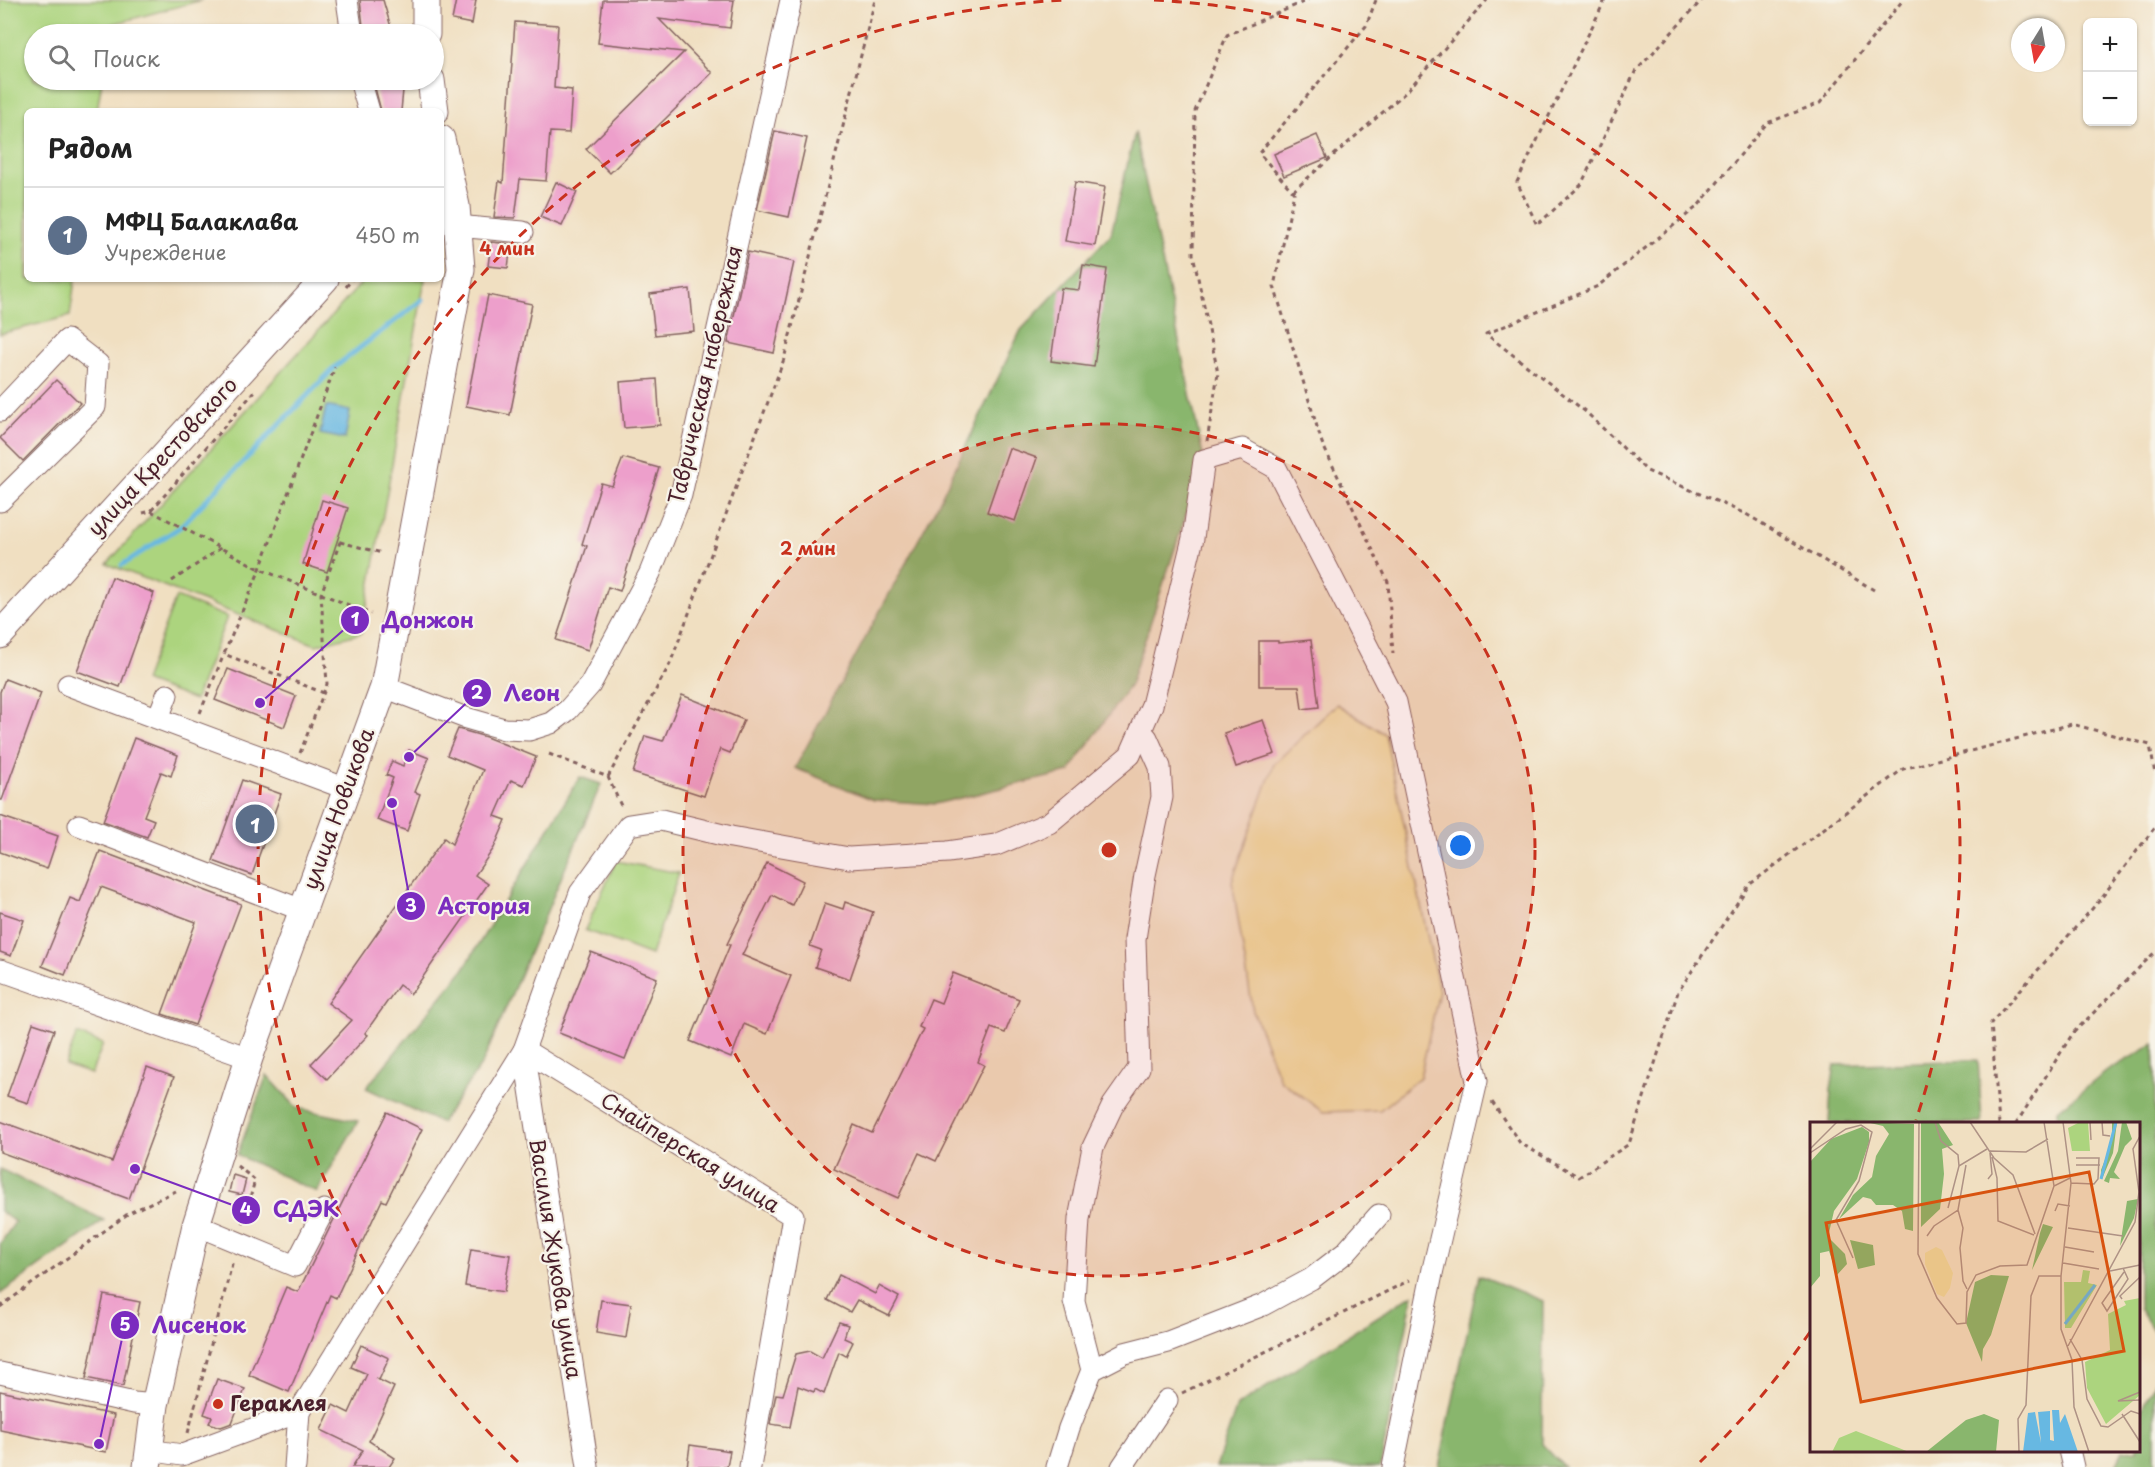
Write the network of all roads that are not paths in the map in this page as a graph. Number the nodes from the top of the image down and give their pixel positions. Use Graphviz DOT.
graph roads {
  1 [pos="347,0"];
  2 [pos="426,0"];
  3 [pos="791,0"];
  4 [pos="351,24"];
  5 [pos="426,24"];
  6 [pos="363,90"];
  7 [pos="432,90"];
  8 [pos="368,108"];
  9 [pos="435,108"];
  10 [pos="444,152"];
  11 [pos="444,202"];
  12 [pos="458,226"];
  13 [pos="523,232"];
  14 [pos="322,282"];
  15 [pos="0,411"];
  16 [pos="0,501"];
  17 [pos="0,635"];
  18 [pos="68,685"];
  19 [pos="384,687"];
  20 [pos="167,695"];
  21 [pos="158,718"];
  22 [pos="1141,731"];
  23 [pos="347,789"];
  24 [pos="79,825"];
  25 [pos="302,910"];
  26 [pos="0,970"];
  27 [pos="524,1050"];
  28 [pos="249,1058"];
  29 [pos="324,1210"];
  30 [pos="1379,1215"];
  31 [pos="196,1225"];
  32 [pos="1092,1370"];
  33 [pos="0,1373"];
  34 [pos="1167,1400"];
  35 [pos="155,1406"];
  36 [pos="299,1412"];
  37 [pos="2069,1452"];
  38 [pos="148,1459"];
  39 [pos="295,1467"];
  40 [pos="588,1467"];
  41 [pos="750,1467"];
  42 [pos="1057,1467"];
  43 [pos="1122,1467"];
  44 [pos="1393,1467"];
  45 [pos="2073,1467"];
  1 -- 4 [label="street"];
  2 -- 5 [label="main road"];
  3 -- 19 [label="street, Таврическая набережная"];
  6 -- 8 [label="street"];
  7 -- 9 [label="main road"];
  10 -- 12 [label="main road, улица Новикова"];
  11 -- 12 [label="main road"];
  12 -- 13 [label="street"];
  12 -- 19 [label="main road, улица Новикова"];
  14 -- 17 [label="main road, улица Крестовского"];
  15 -- 16 [label="street"];
  18 -- 21 [label="street"];
  19 -- 23 [label="main road, улица Новикова"];
  20 -- 21 [label="street"];
  21 -- 23 [label="street"];
  22 -- 27 [label="street"];
  22 -- 32 [label="street"];
  22 -- 44 [label="street"];
  23 -- 25 [label="main road, улица Новикова"];
  24 -- 25 [label="street"];
  25 -- 28 [label="main road, улица Новикова"];
  26 -- 28 [label="street"];
  27 -- 36 [label="street"];
  27 -- 40 [label="street, Василия Жукова улица"];
  27 -- 41 [label="street, Снайперская улица"];
  28 -- 31 [label="main road, улица Новикова"];
  29 -- 31 [label="street"];
  30 -- 32 [label="street"];
  31 -- 35 [label="main road, улица Новикова"];
  32 -- 42 [label="street"];
  33 -- 35 [label="street"];
  34 -- 43 [label="street"];
  35 -- 38 [label="main road, улица Новикова"];
  36 -- 38 [label="street"];
  36 -- 39 [label="street"];
  37 -- 45 [label="street"];
}
